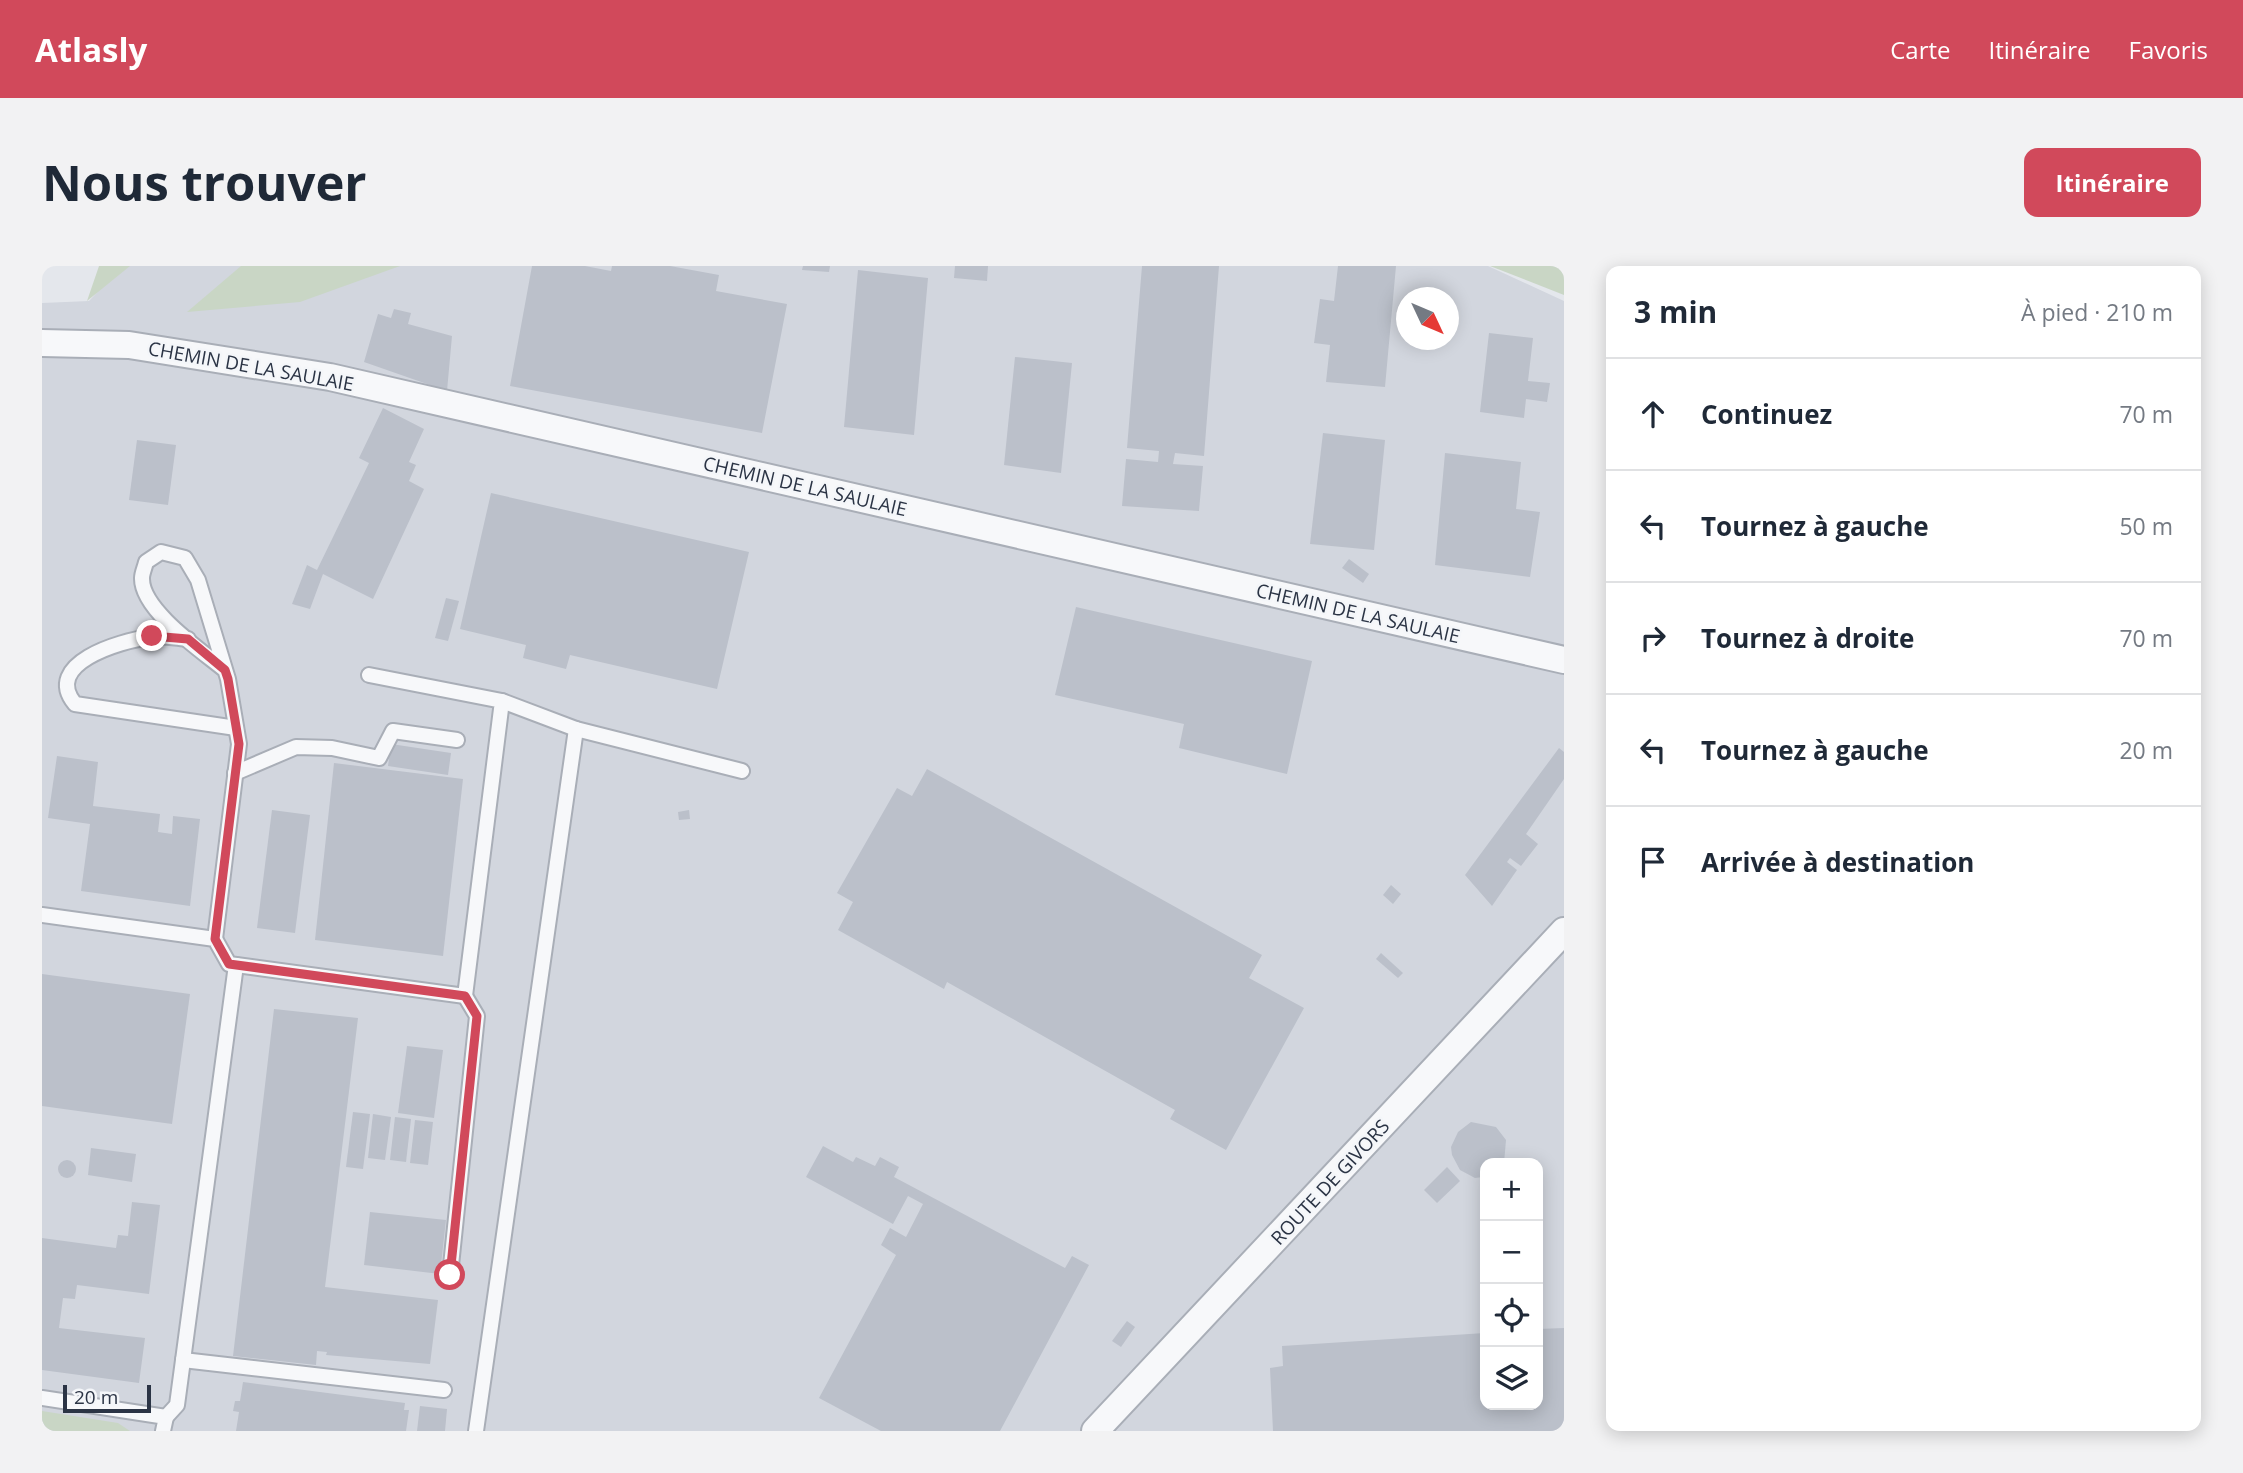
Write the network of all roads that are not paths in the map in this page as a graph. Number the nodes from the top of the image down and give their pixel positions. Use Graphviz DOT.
graph roads {
  1 [pos="42,343"];
  2 [pos="188,639"];
  3 [pos="1564,660"];
  4 [pos="225,670"];
  5 [pos="369,675"];
  6 [pos="502,701"];
  7 [pos="236,728"];
  8 [pos="576,729"];
  9 [pos="457,740"];
  10 [pos="743,771"];
  11 [pos="235,773"];
  12 [pos="42,915"];
  13 [pos="1564,931"];
  14 [pos="215,939"];
  15 [pos="236,965"];
  16 [pos="465,996"];
  17 [pos="450,1275"];
  18 [pos="183,1360"];
  19 [pos="444,1390"];
  20 [pos="42,1398"];
  21 [pos="164,1424"];
  22 [pos="476,1431"];
  23 [pos="1095,1431"];
  1 -- 3 [label="street, CHEMIN DE LA SAULAIE"];
  2 -- 4 [label="lane"];
  2 -- 4 [label="lane"];
  2 -- 7 [label="lane"];
  4 -- 7 [label="lane"];
  5 -- 6 [label="lane"];
  6 -- 8 [label="lane"];
  6 -- 16 [label="lane"];
  7 -- 11 [label="lane"];
  8 -- 10 [label="lane"];
  8 -- 22 [label="lane"];
  9 -- 11 [label="lane"];
  11 -- 14 [label="lane"];
  12 -- 14 [label="lane"];
  13 -- 23 [label="street, ROUTE DE GIVORS"];
  14 -- 15 [label="lane"];
  15 -- 16 [label="lane"];
  15 -- 18 [label="lane"];
  16 -- 17 [label="lane"];
  18 -- 19 [label="lane"];
  18 -- 21 [label="lane"];
  20 -- 21 [label="lane"];
}
